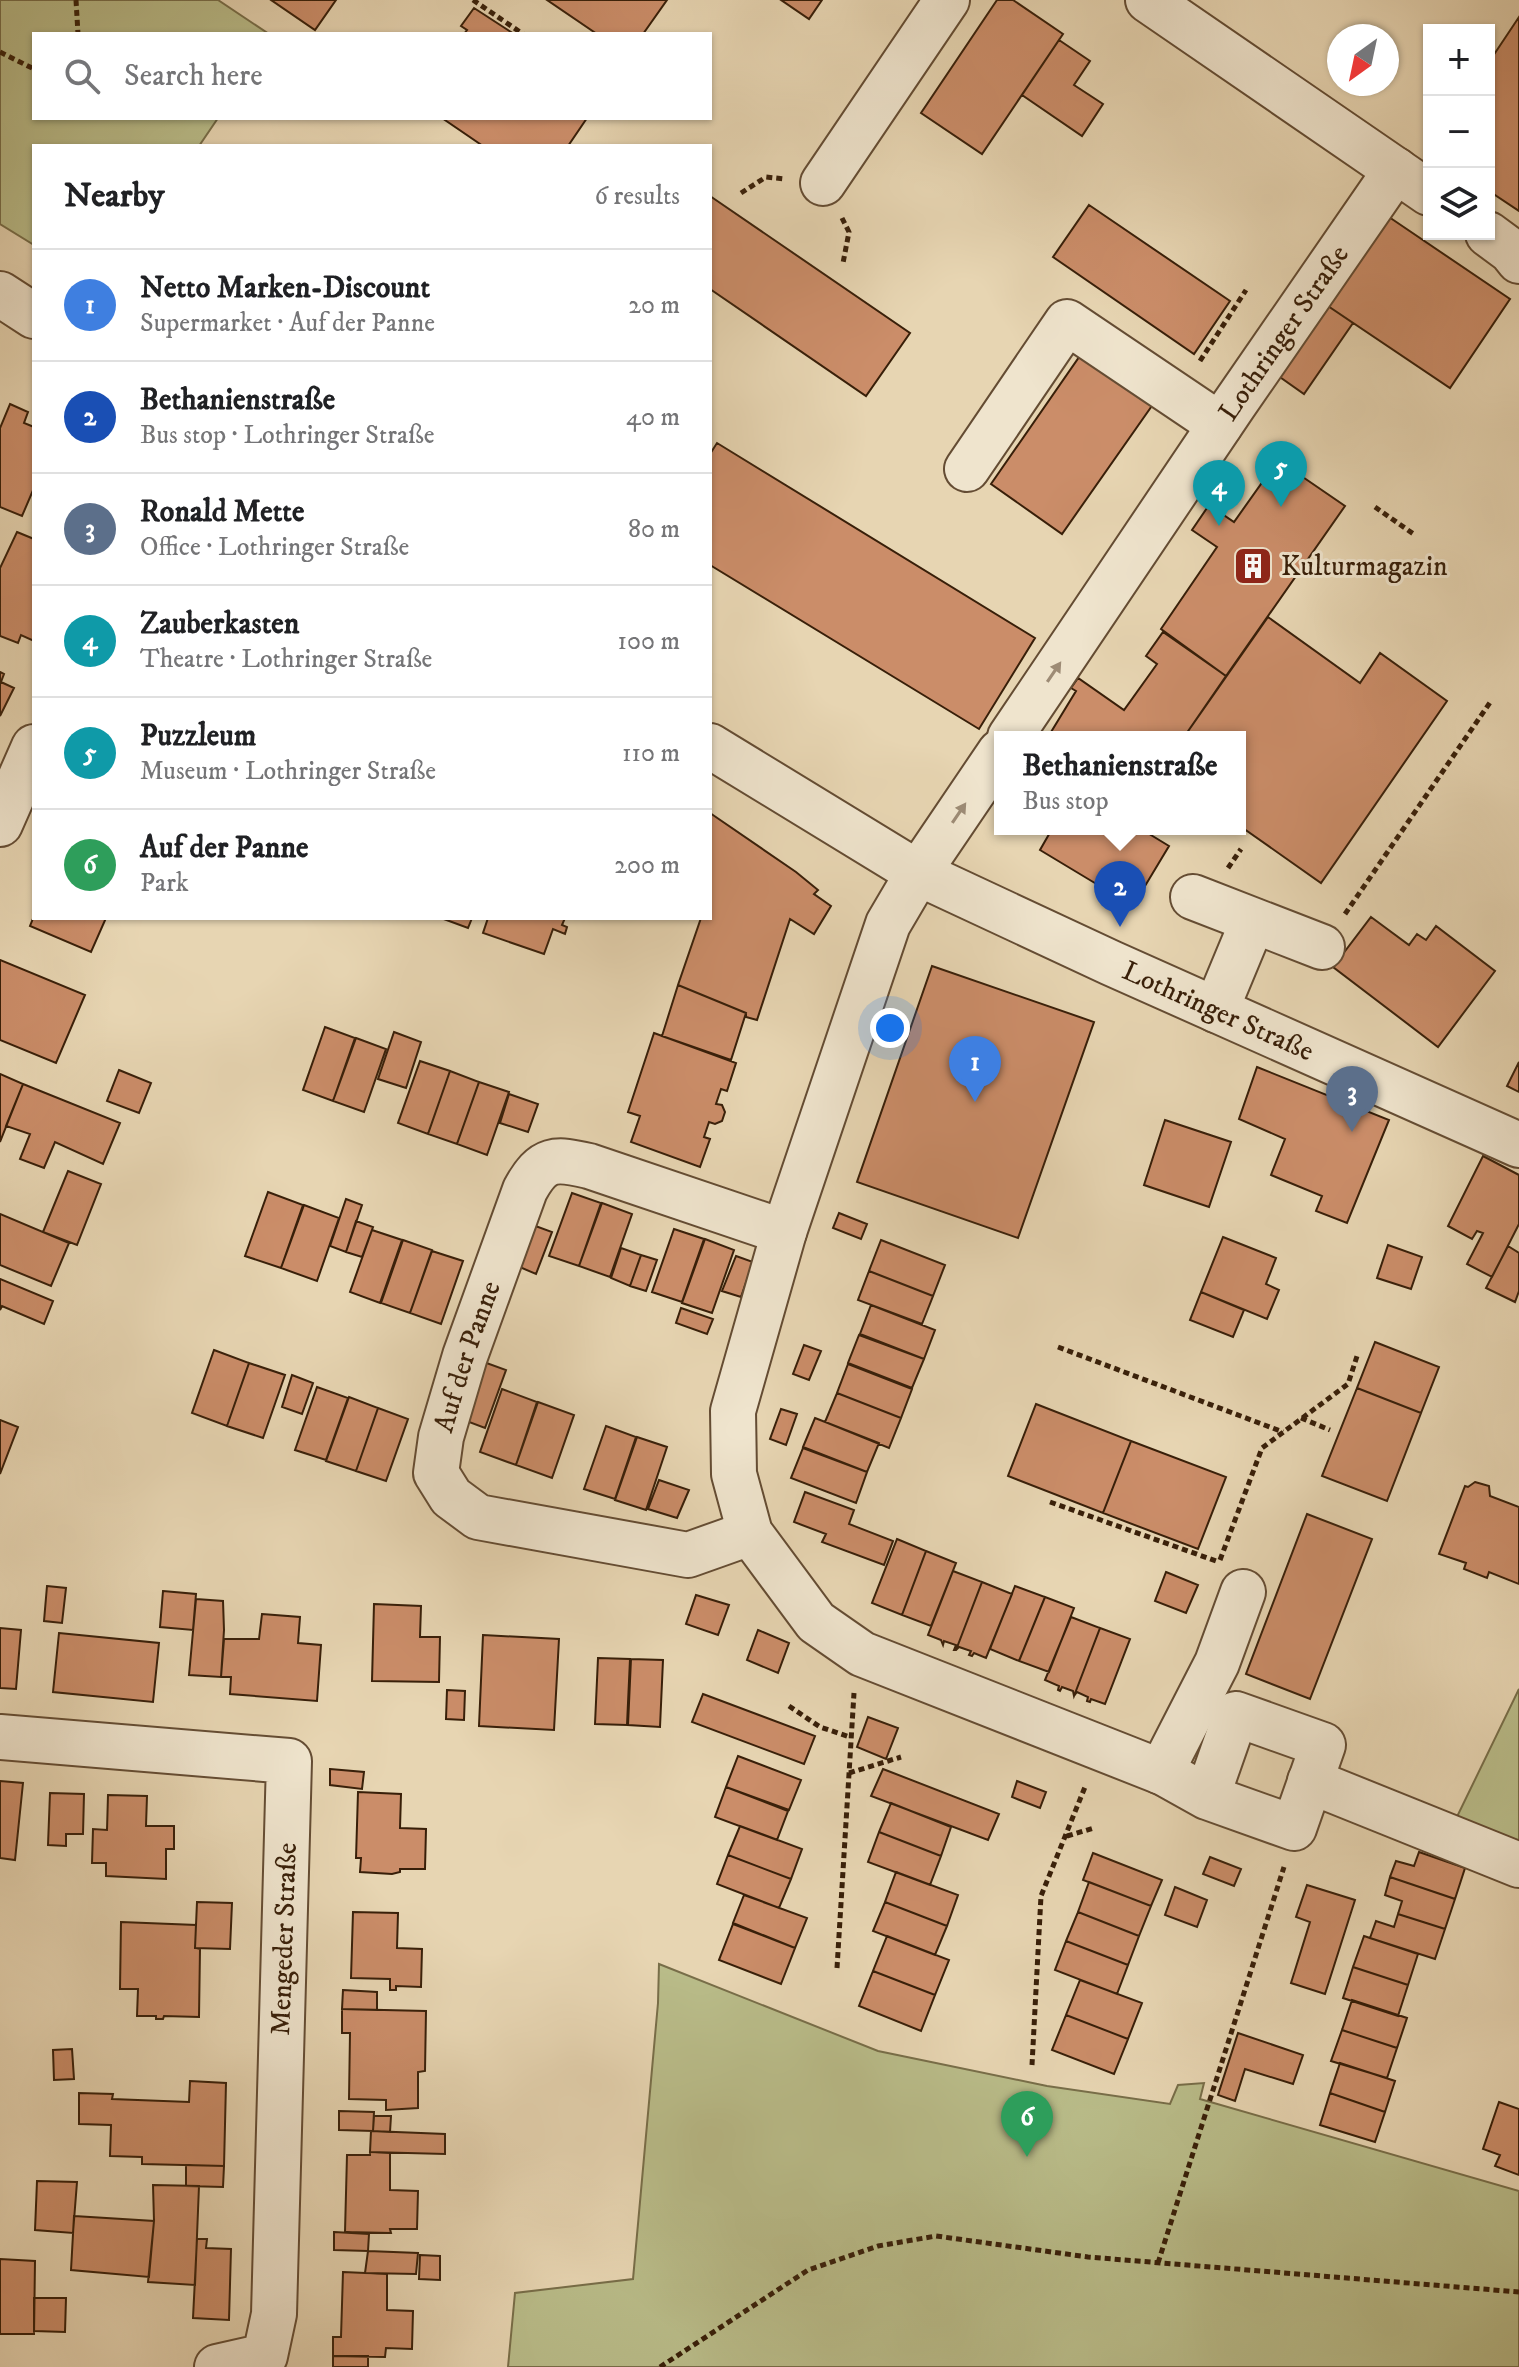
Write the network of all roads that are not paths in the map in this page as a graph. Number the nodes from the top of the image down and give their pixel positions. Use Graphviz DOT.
graph roads {
  1 [pos="947,0"];
  2 [pos="1148,0"];
  3 [pos="1413,181"];
  4 [pos="823,183"];
  5 [pos="1495,239"];
  6 [pos="1519,261"];
  7 [pos="0,294"];
  8 [pos="32,315"];
  9 [pos="1220,425"];
  10 [pos="967,469"];
  11 [pos="1014,731"];
  12 [pos="712,747"];
  13 [pos="32,752"];
  14 [pos="994,761"];
  15 [pos="0,824"];
  16 [pos="918,873"];
  17 [pos="1193,897"];
  18 [pos="1253,921"];
  19 [pos="1322,947"];
  20 [pos="1216,1010"];
  21 [pos="1519,1145"];
  22 [pos="784,1232"];
  23 [pos="750,1533"];
  24 [pos="1226,1575"];
  25 [pos="0,1737"];
  26 [pos="1161,1772"];
  27 [pos="1310,1781"];
  28 [pos="1207,1797"];
  29 [pos="1519,1865"];
  30 [pos="217,2367"];
  1 -- 4 [label="street"];
  2 -- 3 [label="street"];
  3 -- 9 [label="street, Lothringer Straße"];
  5 -- 6 [label="street"];
  7 -- 8 [label="street"];
  9 -- 10 [label="street"];
  11 -- 9 [label="street, Lothringer Straße, one-way"];
  12 -- 16 [label="street, Lothringer Straße"];
  13 -- 15 [label="street"];
  16 -- 14 [label="street, one-way"];
  16 -- 20 [label="street, Lothringer Straße"];
  16 -- 22 [label="street"];
  17 -- 18 [label="street"];
  18 -- 19 [label="street"];
  18 -- 20 [label="street"];
  20 -- 21 [label="street, Lothringer Straße"];
  22 -- 23 [label="street"];
  22 -- 23 [label="street, Auf der Panne"];
  23 -- 26 [label="street"];
  24 -- 26 [label="street"];
  25 -- 30 [label="street, Mengeder Straße"];
  26 -- 28 [label="street"];
  27 -- 28 [label="street"];
  27 -- 28 [label="street"];
  27 -- 29 [label="street"];
}
